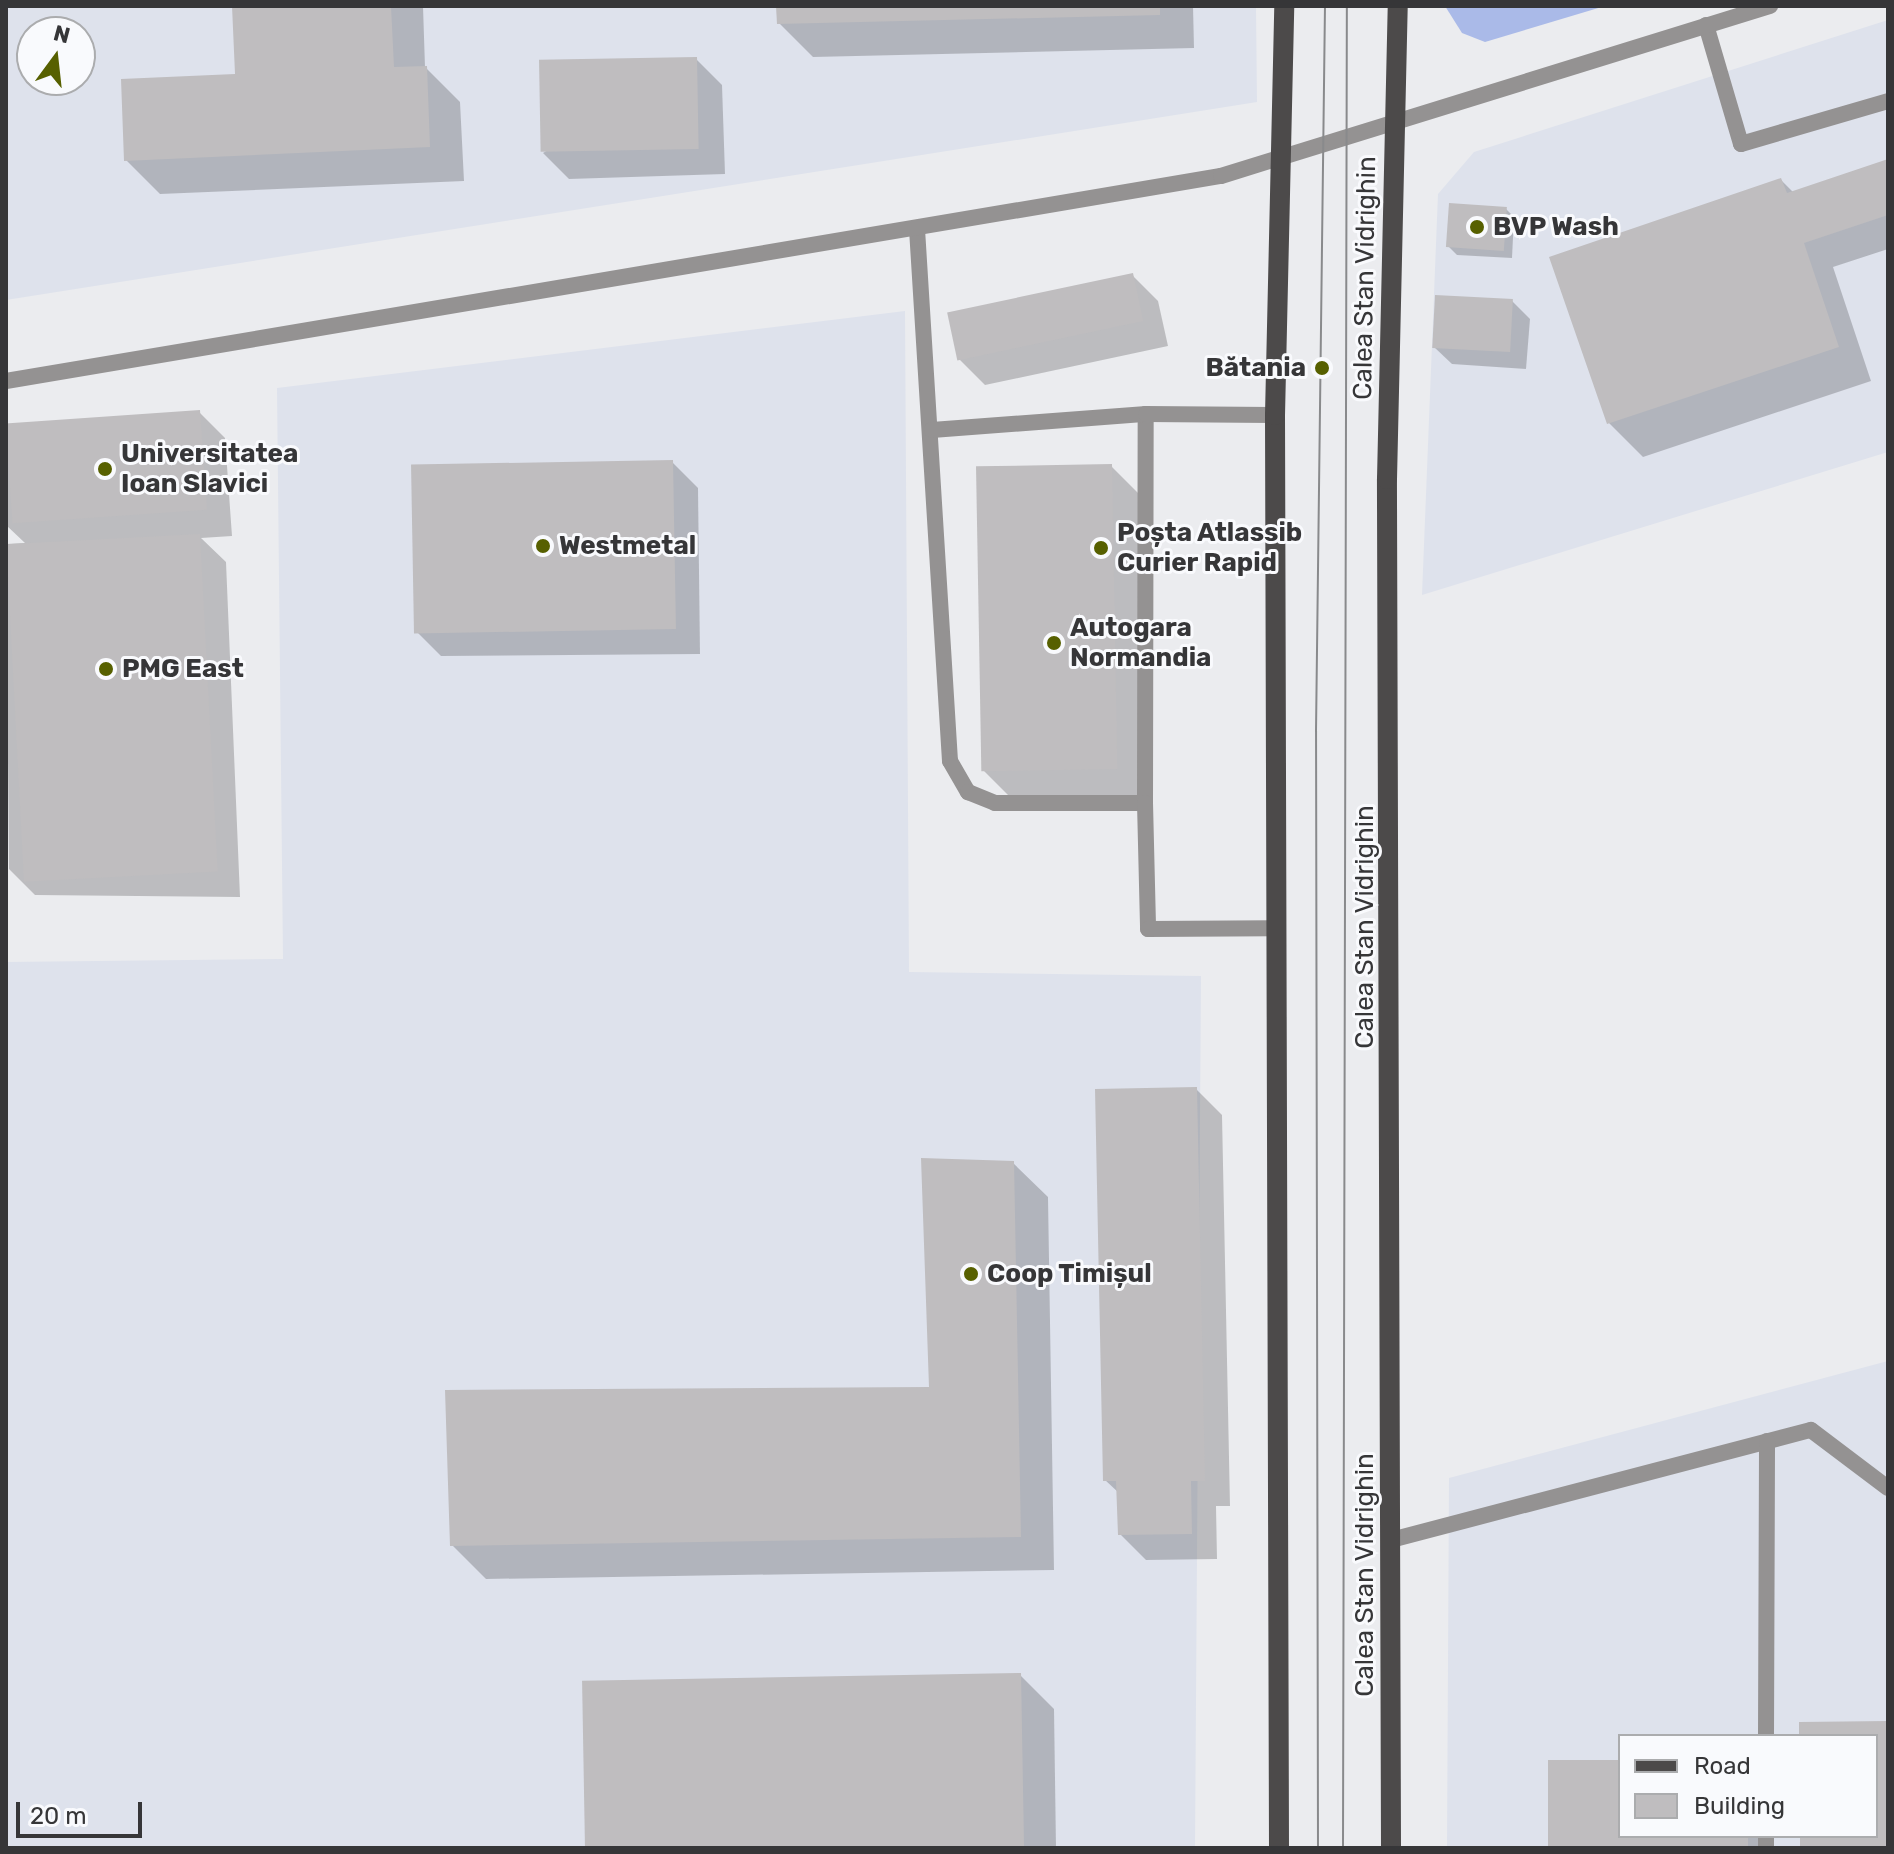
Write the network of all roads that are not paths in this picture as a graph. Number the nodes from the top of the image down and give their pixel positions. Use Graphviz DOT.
graph roads {
  1 [pos="1284,6"];
  2 [pos="1398,6"];
  3 [pos="1770,6"];
  4 [pos="1706,25"];
  5 [pos="1888,101"];
  6 [pos="1395,119"];
  7 [pos="1281,161"];
  8 [pos="917,229"];
  9 [pos="6,381"];
  10 [pos="1146,414"];
  11 [pos="1275,415"];
  12 [pos="932,430"];
  13 [pos="1145,803"];
  14 [pos="1277,928"];
  15 [pos="1767,1441"];
  16 [pos="1888,1488"];
  17 [pos="1391,1540"];
  18 [pos="1766,1734"];
  19 [pos="1279,1848"];
  20 [pos="1391,1848"];
  1 -- 7 [label="main road"];
  2 -- 6 [label="main road, Calea Stan Vidrighin"];
  3 -- 4 [label="street"];
  4 -- 5 [label="street"];
  4 -- 6 [label="street"];
  6 -- 7 [label="street"];
  6 -- 17 [label="main road, Calea Stan Vidrighin"];
  7 -- 8 [label="street"];
  7 -- 11 [label="main road"];
  8 -- 9 [label="street"];
  8 -- 12 [label="street"];
  10 -- 11 [label="street"];
  10 -- 12 [label="street"];
  10 -- 13 [label="street"];
  11 -- 14 [label="main road"];
  12 -- 13 [label="street"];
  13 -- 14 [label="street"];
  14 -- 19 [label="main road"];
  15 -- 16 [label="street"];
  15 -- 17 [label="street"];
  15 -- 18 [label="street"];
  17 -- 20 [label="main road, Calea Stan Vidrighin"];
}
